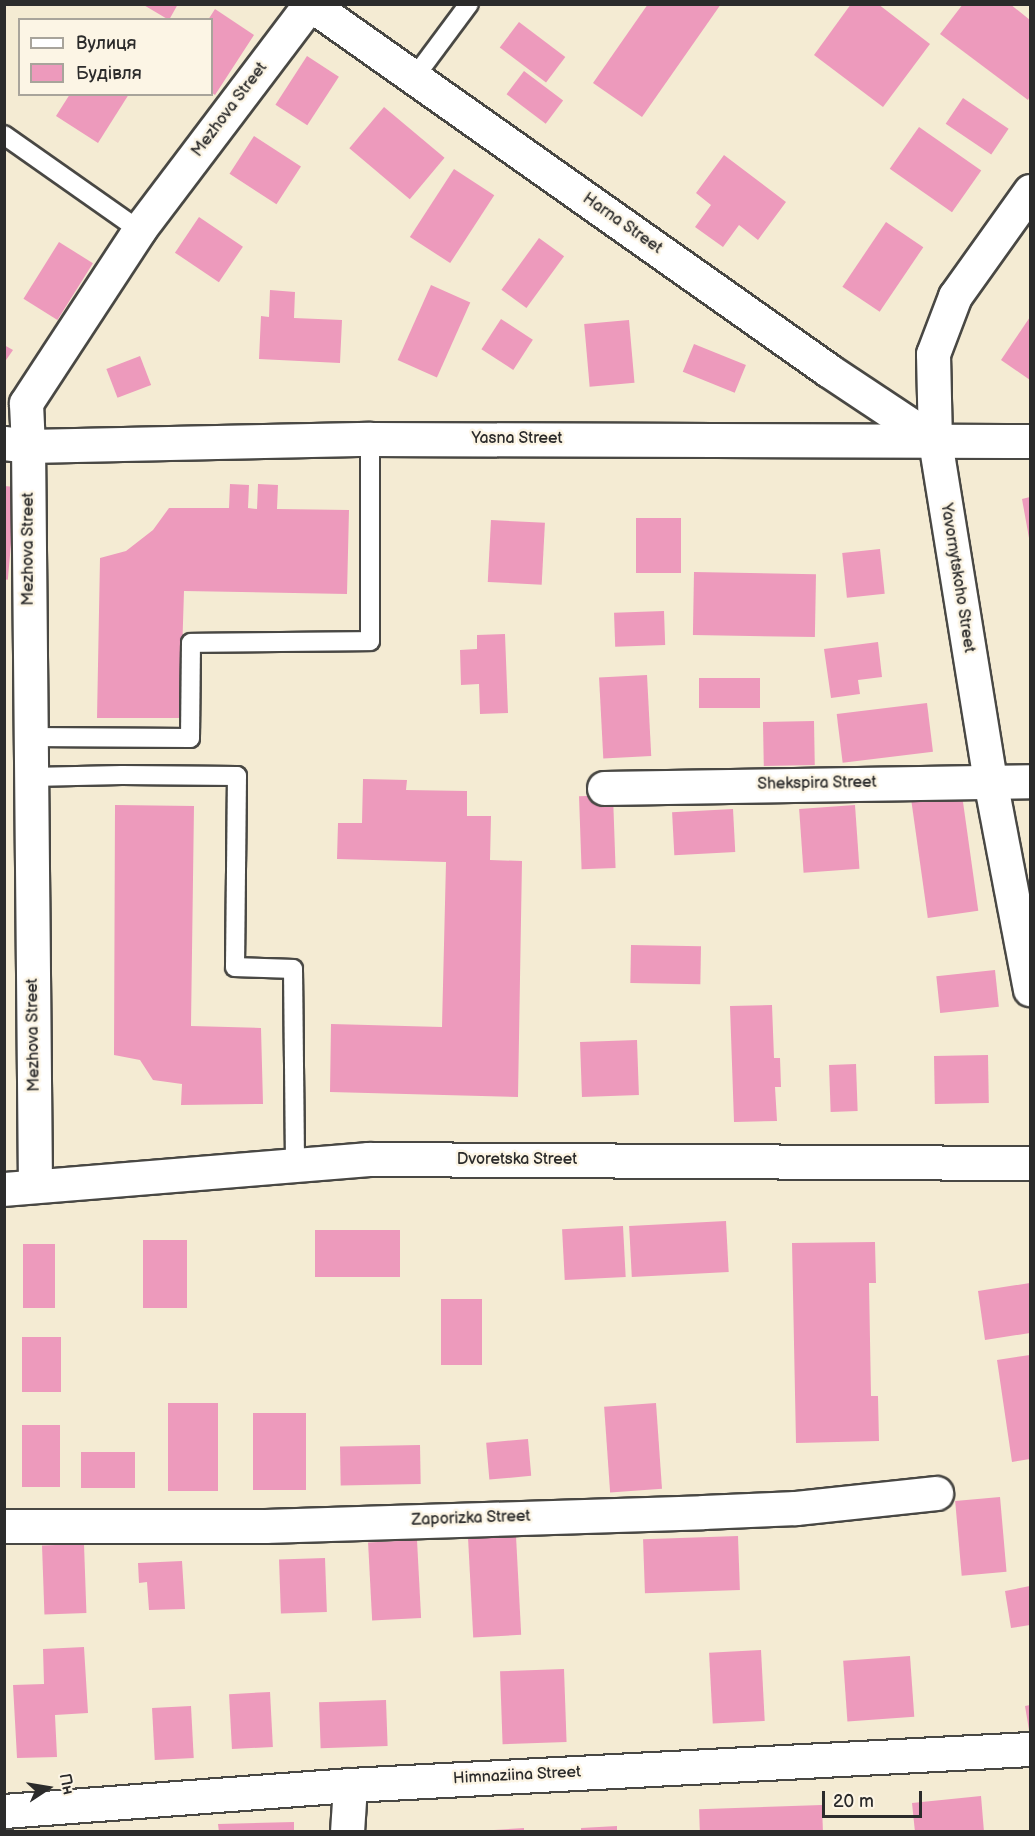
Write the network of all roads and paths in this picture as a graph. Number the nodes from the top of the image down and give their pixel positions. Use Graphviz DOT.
graph roads {
  1 [pos="310,4"];
  2 [pos="469,4"];
  3 [pos="414,78"];
  4 [pos="4,135"];
  5 [pos="1030,190"];
  6 [pos="139,230"];
  7 [pos="370,439"];
  8 [pos="935,441"];
  9 [pos="1030,441"];
  10 [pos="16,445"];
  11 [pos="30,737"];
  12 [pos="990,780"];
  13 [pos="1030,781"];
  14 [pos="604,788"];
  15 [pos="22,794"];
  16 [pos="1030,989"];
  17 [pos="1030,1163"];
  18 [pos="295,1164"];
  19 [pos="20,1187"];
  20 [pos="936,1493"];
  21 [pos="4,1526"];
  22 [pos="1030,1749"];
  23 [pos="350,1785"];
  24 [pos="4,1811"];
  25 [pos="347,1832"];
  1 -- 3 [label="street, Harna Street"];
  1 -- 6 [label="street, Mezhova Street"];
  2 -- 3 [label="lane"];
  3 -- 8 [label="street, Harna Street"];
  4 -- 6 [label="lane"];
  5 -- 8 [label="street, Yavornytskoho Street"];
  6 -- 10 [label="street, Mezhova Street"];
  7 -- 8 [label="street, Yasna Street"];
  7 -- 10 [label="street, Yasna Street"];
  7 -- 11 [label="lane"];
  8 -- 9 [label="street, Yasna Street"];
  8 -- 12 [label="street, Yavornytskoho Street"];
  10 -- 11 [label="street, Mezhova Street"];
  11 -- 15 [label="street, Mezhova Street"];
  12 -- 13 [label="street, Shekspira Street"];
  12 -- 14 [label="street, Shekspira Street"];
  12 -- 16 [label="street, Yavornytskoho Street"];
  15 -- 18 [label="lane"];
  15 -- 19 [label="street, Mezhova Street"];
  17 -- 18 [label="street, Dvoretska Street"];
  18 -- 19 [label="street, Dvoretska Street"];
  20 -- 21 [label="street, Zaporizka Street"];
  22 -- 23 [label="street, Himnaziina Street"];
  23 -- 24 [label="street, Himnaziina Street"];
  23 -- 25 [label="street"];
}
